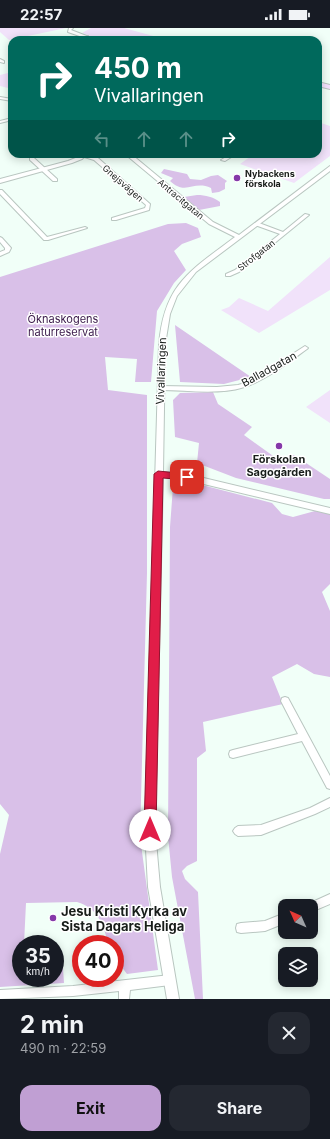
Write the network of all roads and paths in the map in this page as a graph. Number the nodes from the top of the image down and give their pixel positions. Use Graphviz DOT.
graph roads {
  1 [pos="71,28"];
  2 [pos="84,36"];
  3 [pos="78,158"];
  4 [pos="93,158"];
  5 [pos="133,158"];
  6 [pos="227,158"];
  7 [pos="32,159"];
  8 [pos="223,160"];
  9 [pos="330,168"];
  10 [pos="43,169"];
  11 [pos="55,180"];
  12 [pos="0,181"];
  13 [pos="0,191"];
  14 [pos="307,215"];
  15 [pos="114,219"];
  16 [pos="257,224"];
  17 [pos="85,228"];
  18 [pos="284,234"];
  19 [pos="239,237"];
  20 [pos="0,239"];
  21 [pos="0,254"];
  22 [pos="228,275"];
  23 [pos="305,348"];
  24 [pos="160,388"];
  25 [pos="158,474"];
  26 [pos="330,511"];
  27 [pos="285,701"];
  28 [pos="304,737"];
  29 [pos="233,754"];
  30 [pos="330,785"];
  31 [pos="330,802"];
  32 [pos="238,831"];
  33 [pos="330,899"];
  34 [pos="318,904"];
  35 [pos="278,921"];
  36 [pos="241,928"];
  37 [pos="170,980"];
  38 [pos="125,986"];
  39 [pos="0,995"];
  40 [pos="124,999"];
  41 [pos="173,999"];
  1 -- 2 [label="street"];
  3 -- 10 [label="street"];
  4 -- 15 [label="street, Gnejsvägen"];
  5 -- 19 [label="street, Antracitgatan"];
  6 -- 8 [label="street"];
  7 -- 10 [label="street"];
  9 -- 16 [label="street, Vivallaringen"];
  10 -- 11 [label="street"];
  10 -- 12 [label="street"];
  13 -- 17 [label="street"];
  14 -- 18 [label="street, Strofgatan"];
  16 -- 18 [label="street, Strofgatan"];
  16 -- 19 [label="street, Vivallaringen"];
  18 -- 22 [label="street, Strofgatan"];
  19 -- 24 [label="street, Vivallaringen"];
  20 -- 21 [label="street"];
  23 -- 24 [label="street, Balladgatan"];
  24 -- 25 [label="street, Vivallaringen"];
  25 -- 26 [label="street"];
  25 -- 37 [label="street, Vivallaringen"];
  27 -- 28 [label="street"];
  28 -- 29 [label="street"];
  28 -- 30 [label="street"];
  31 -- 32 [label="street"];
  33 -- 34 [label="street"];
  35 -- 36 [label="street"];
  37 -- 38 [label="street"];
  37 -- 41 [label="street, Vivallaringen"];
  38 -- 39 [label="street"];
  38 -- 40 [label="street"];
}
